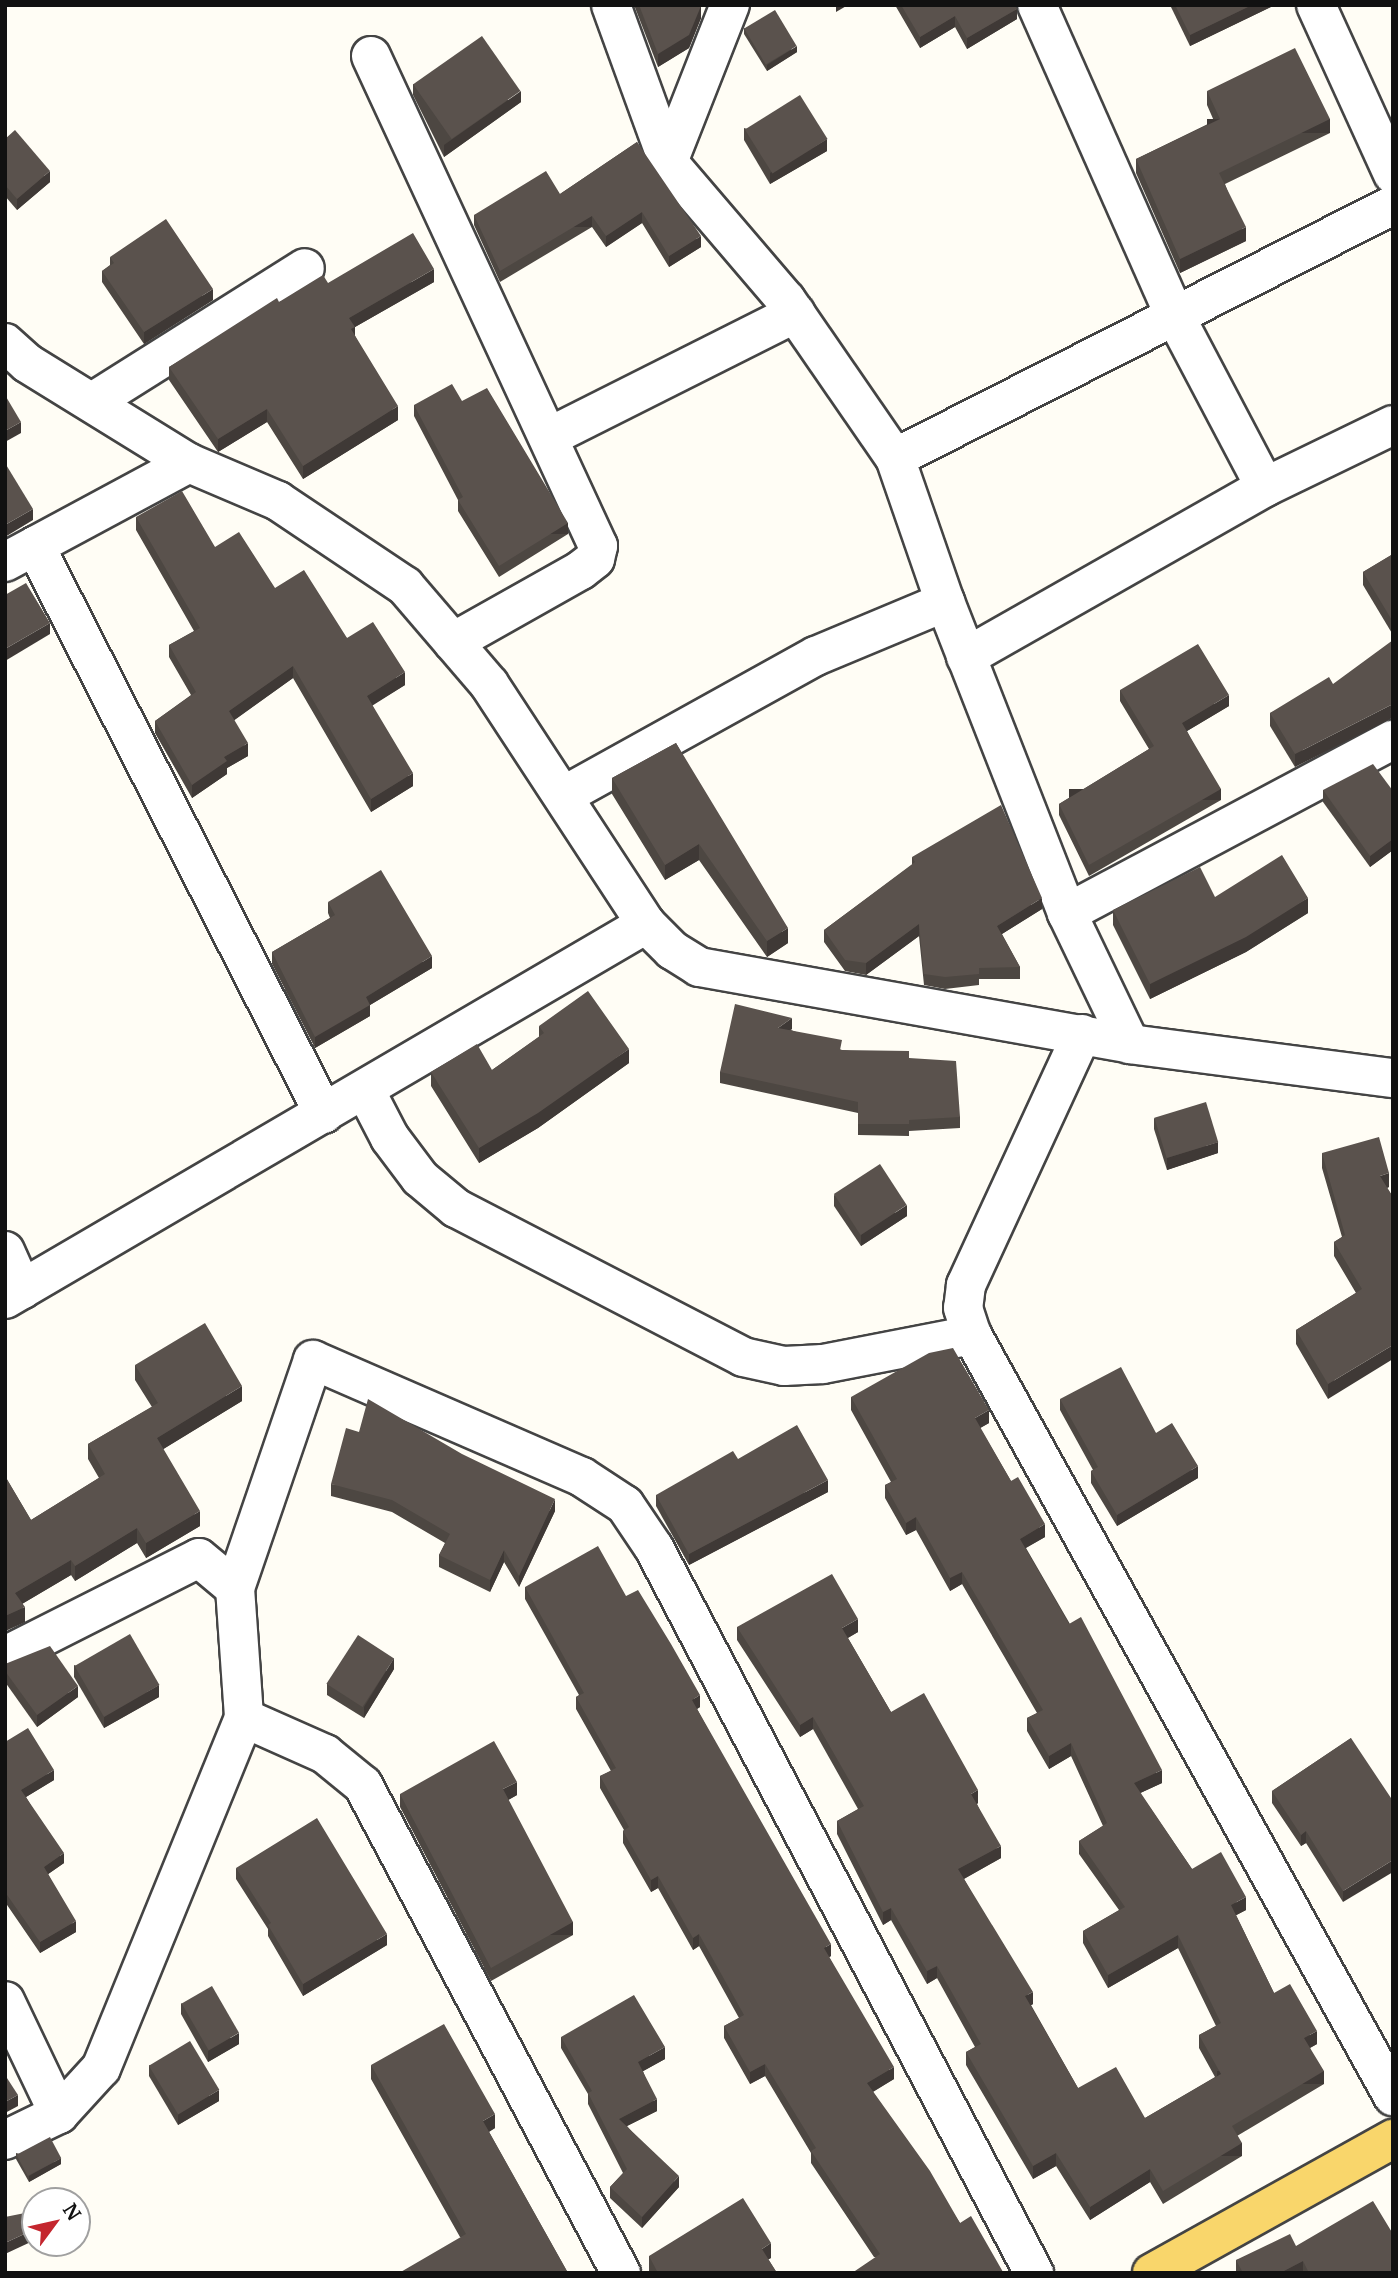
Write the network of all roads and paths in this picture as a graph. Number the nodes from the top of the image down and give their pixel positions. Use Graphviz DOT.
graph roads {
  1 [pos="611,5"];
  2 [pos="730,5"];
  3 [pos="1037,5"];
  4 [pos="1316,5"];
  5 [pos="371,57"];
  6 [pos="668,162"];
  7 [pos="1393,174"];
  8 [pos="1393,205"];
  9 [pos="306,268"];
  10 [pos="796,313"];
  11 [pos="1176,317"];
  12 [pos="16,353"];
  13 [pos="94,401"];
  14 [pos="1393,425"];
  15 [pos="549,436"];
  16 [pos="895,458"];
  17 [pos="189,463"];
  18 [pos="1265,487"];
  19 [pos="20,554"];
  20 [pos="945,602"];
  21 [pos="453,642"];
  22 [pos="966,657"];
  23 [pos="1393,740"];
  24 [pos="563,796"];
  25 [pos="1067,913"];
  26 [pos="646,924"];
  27 [pos="1082,1034"];
  28 [pos="1130,1044"];
  29 [pos="1393,1078"];
  30 [pos="365,1090"];
  31 [pos="324,1114"];
  32 [pos="5,1251"];
  33 [pos="14,1294"];
  34 [pos="972,1335"];
  35 [pos="235,1588"];
  36 [pos="5,1656"];
  37 [pos="244,1718"];
  38 [pos="5,2001"];
  39 [pos="1393,2096"];
  40 [pos="59,2114"];
  41 [pos="1393,2139"];
  42 [pos="5,2140"];
  43 [pos="621,2273"];
  44 [pos="1034,2273"];
  45 [pos="1152,2273"];
  1 -- 6 [label="street"];
  2 -- 6 [label="street"];
  3 -- 11 [label="street"];
  4 -- 7 [label="street"];
  5 -- 15 [label="street"];
  6 -- 10 [label="street"];
  8 -- 11 [label="street"];
  9 -- 13 [label="street"];
  10 -- 15 [label="street"];
  10 -- 16 [label="street"];
  11 -- 16 [label="street"];
  11 -- 18 [label="street"];
  12 -- 13 [label="street"];
  13 -- 17 [label="street"];
  14 -- 18 [label="street"];
  15 -- 21 [label="street"];
  16 -- 20 [label="street"];
  17 -- 19 [label="street"];
  17 -- 21 [label="street"];
  18 -- 22 [label="street"];
  19 -- 31 [label="street"];
  20 -- 22 [label="street"];
  20 -- 24 [label="street"];
  21 -- 24 [label="street"];
  22 -- 25 [label="street"];
  23 -- 25 [label="street"];
  24 -- 26 [label="street"];
  25 -- 28 [label="street"];
  26 -- 27 [label="street"];
  26 -- 30 [label="street"];
  27 -- 28 [label="street"];
  27 -- 34 [label="street"];
  28 -- 29 [label="street"];
  30 -- 31 [label="street"];
  30 -- 34 [label="street"];
  31 -- 33 [label="street"];
  32 -- 33 [label="street"];
  34 -- 39 [label="street"];
  35 -- 36 [label="street"];
  35 -- 37 [label="street"];
  35 -- 44 [label="street"];
  37 -- 40 [label="street"];
  37 -- 43 [label="street"];
  38 -- 40 [label="street"];
  40 -- 42 [label="street"];
  41 -- 45 [label="main road"];
}
